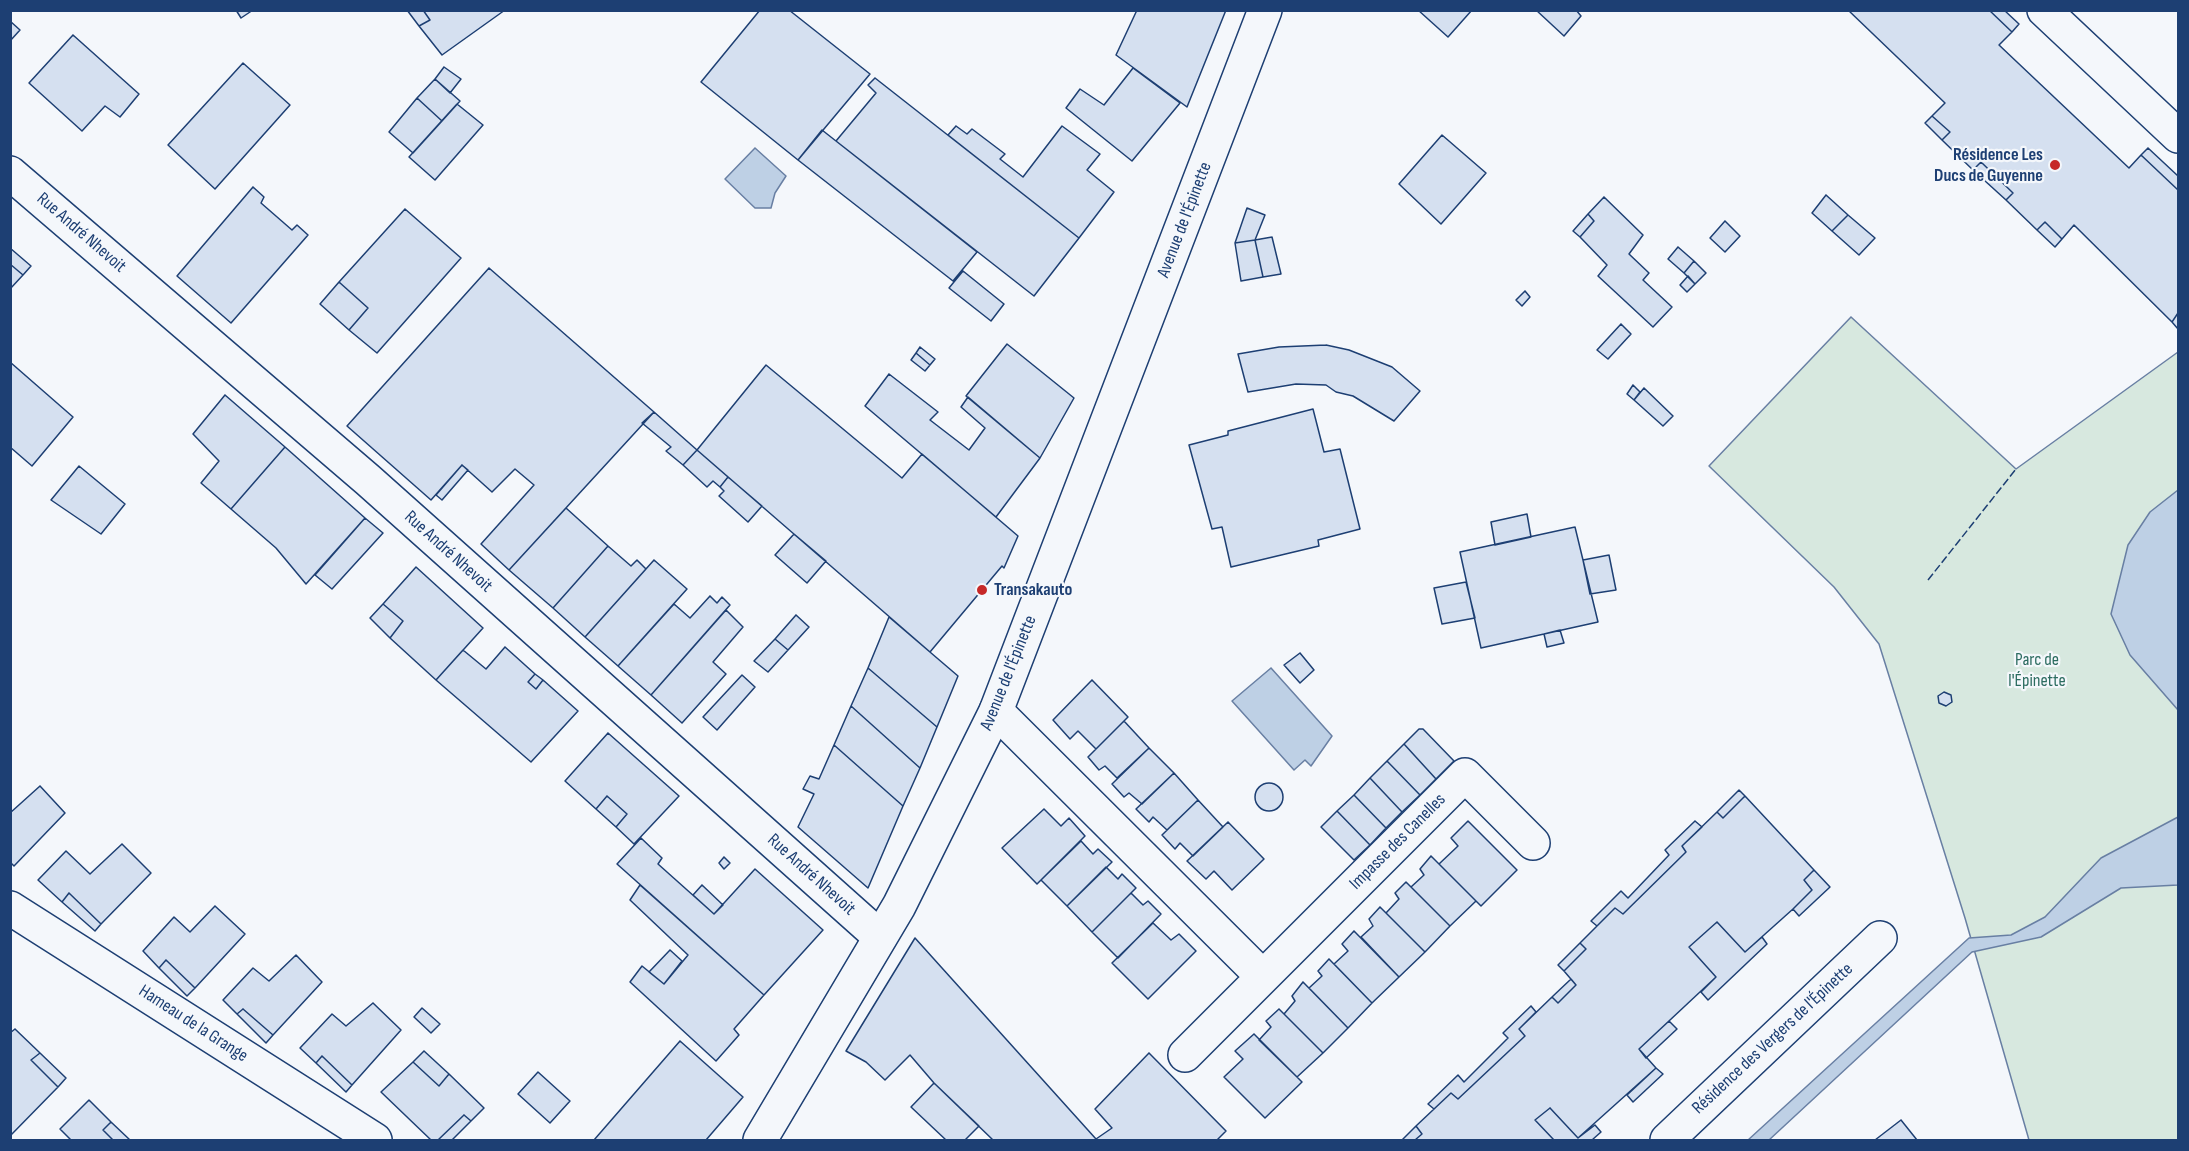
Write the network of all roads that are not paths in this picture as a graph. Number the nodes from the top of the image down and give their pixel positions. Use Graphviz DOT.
graph roads {
  1 [pos="1265,10"];
  2 [pos="2044,10"];
  3 [pos="2178,136"];
  4 [pos="10,173"];
  5 [pos="996,711"];
  6 [pos="1533,843"];
  7 [pos="10,908"];
  8 [pos="880,937"];
  9 [pos="1880,938"];
  10 [pos="1263,977"];
  11 [pos="1185,1054"];
  12 [pos="375,1140"];
  13 [pos="760,1140"];
  14 [pos="1667,1140"];
  1 -- 5 [label="street, Avenue de l'Épinette"];
  2 -- 3 [label="street"];
  4 -- 8 [label="street, Rue André Nhevoit"];
  5 -- 8 [label="street, Avenue de l'Épinette"];
  5 -- 10 [label="street"];
  6 -- 10 [label="street, Impasse des Canelles"];
  7 -- 12 [label="street, Hameau de la Grange"];
  8 -- 13 [label="street, Avenue de l'Épinette"];
  9 -- 14 [label="street, Résidence des Vergers de l'Épinette"];
  10 -- 11 [label="street, Impasse des Canelles"];
}
